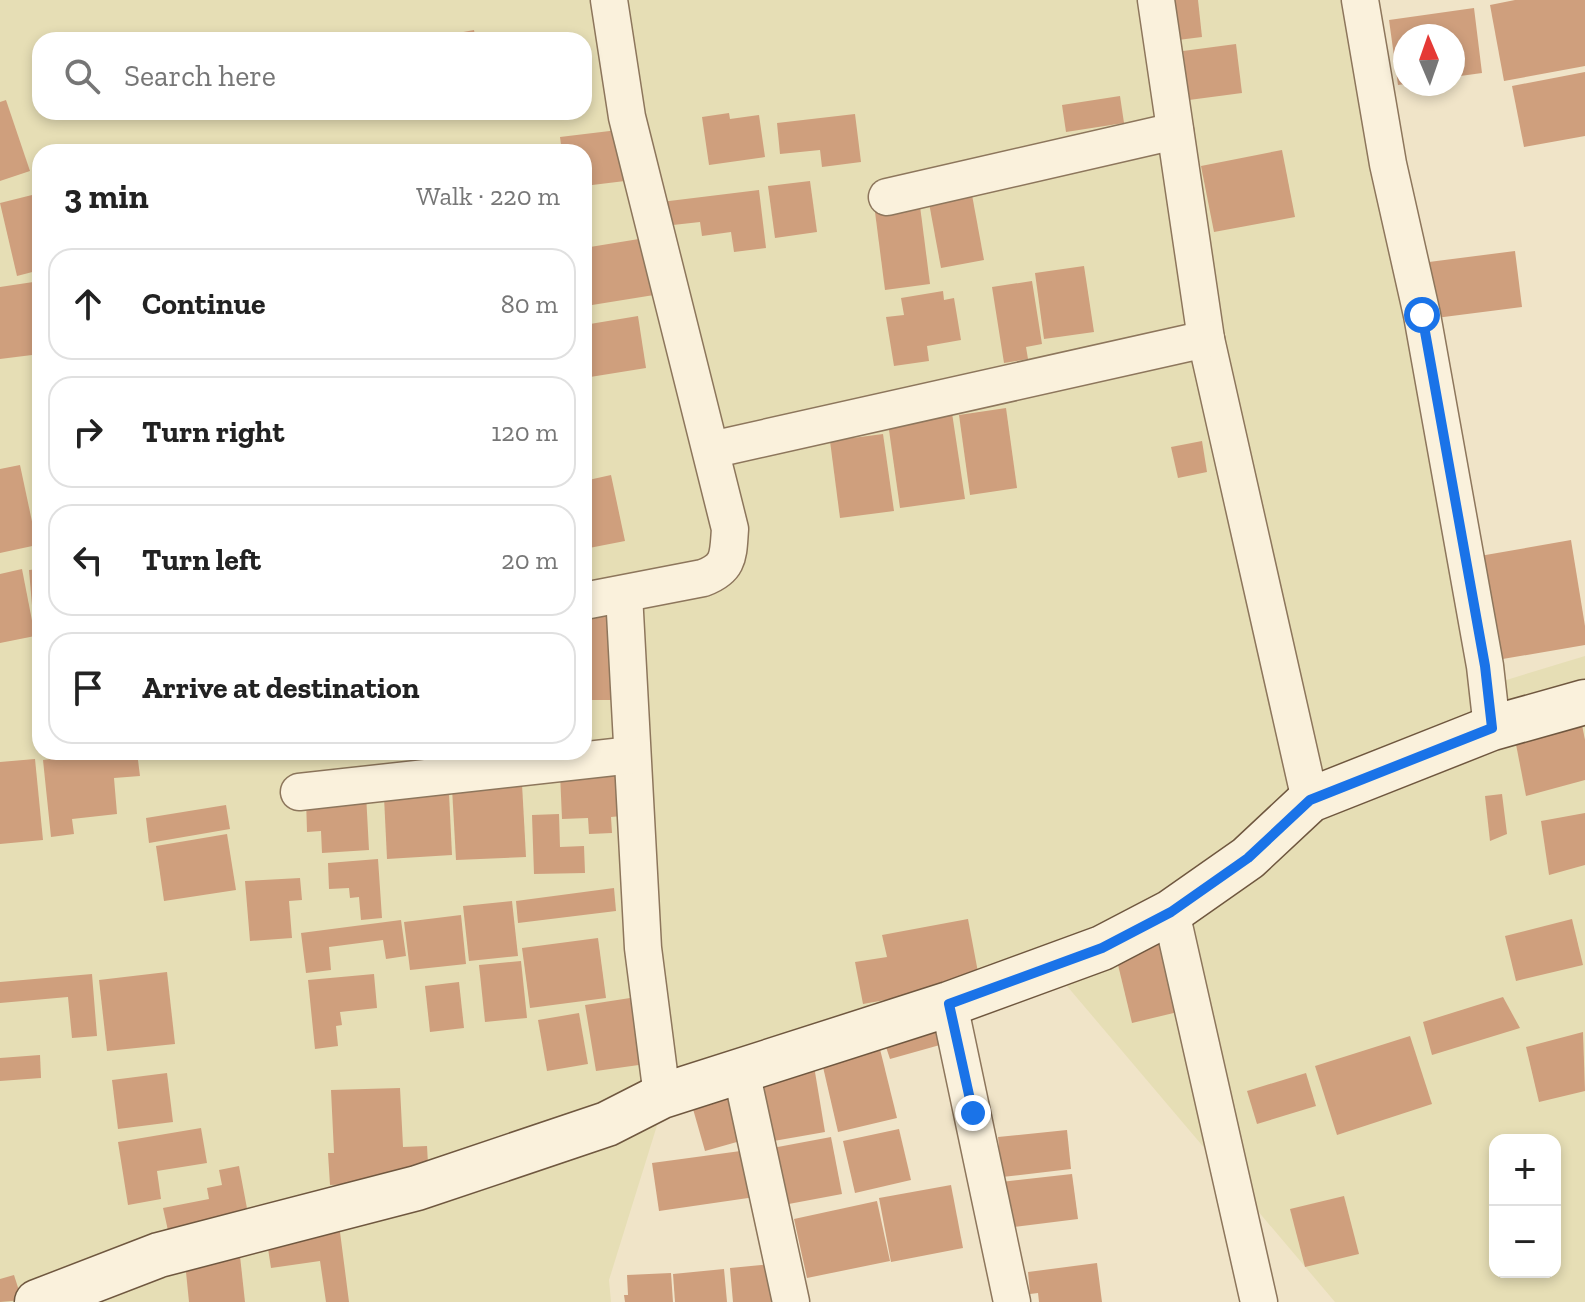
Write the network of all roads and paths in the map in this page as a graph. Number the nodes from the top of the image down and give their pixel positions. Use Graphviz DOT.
graph roads {
  1 [pos="609,0"];
  2 [pos="1156,0"];
  3 [pos="1360,0"];
  4 [pos="1175,131"];
  5 [pos="887,197"];
  6 [pos="1206,339"];
  7 [pos="711,450"];
  8 [pos="624,594"];
  9 [pos="592,600"];
  10 [pos="1585,702"];
  11 [pos="1492,728"];
  12 [pos="632,755"];
  13 [pos="592,759"];
  14 [pos="587,760"];
  15 [pos="299,792"];
  16 [pos="1310,800"];
  17 [pos="1171,912"];
  18 [pos="949,1004"];
  19 [pos="741,1071"];
  20 [pos="662,1096"];
  21 [pos="37,1302"];
  22 [pos="791,1302"];
  23 [pos="1012,1302"];
  24 [pos="1259,1302"];
  1 -- 7 [label="street"];
  2 -- 4 [label="street"];
  3 -- 11 [label="street"];
  4 -- 5 [label="street"];
  4 -- 6 [label="street"];
  6 -- 7 [label="street"];
  6 -- 16 [label="street"];
  7 -- 8 [label="street"];
  8 -- 9 [label="street"];
  8 -- 12 [label="street"];
  10 -- 11 [label="street"];
  11 -- 16 [label="street"];
  12 -- 13 [label="street"];
  12 -- 20 [label="street"];
  14 -- 15 [label="street"];
  16 -- 17 [label="street"];
  17 -- 18 [label="street"];
  17 -- 24 [label="street"];
  18 -- 19 [label="street"];
  18 -- 23 [label="street"];
  19 -- 20 [label="street"];
  19 -- 22 [label="street"];
  20 -- 21 [label="street"];
}
